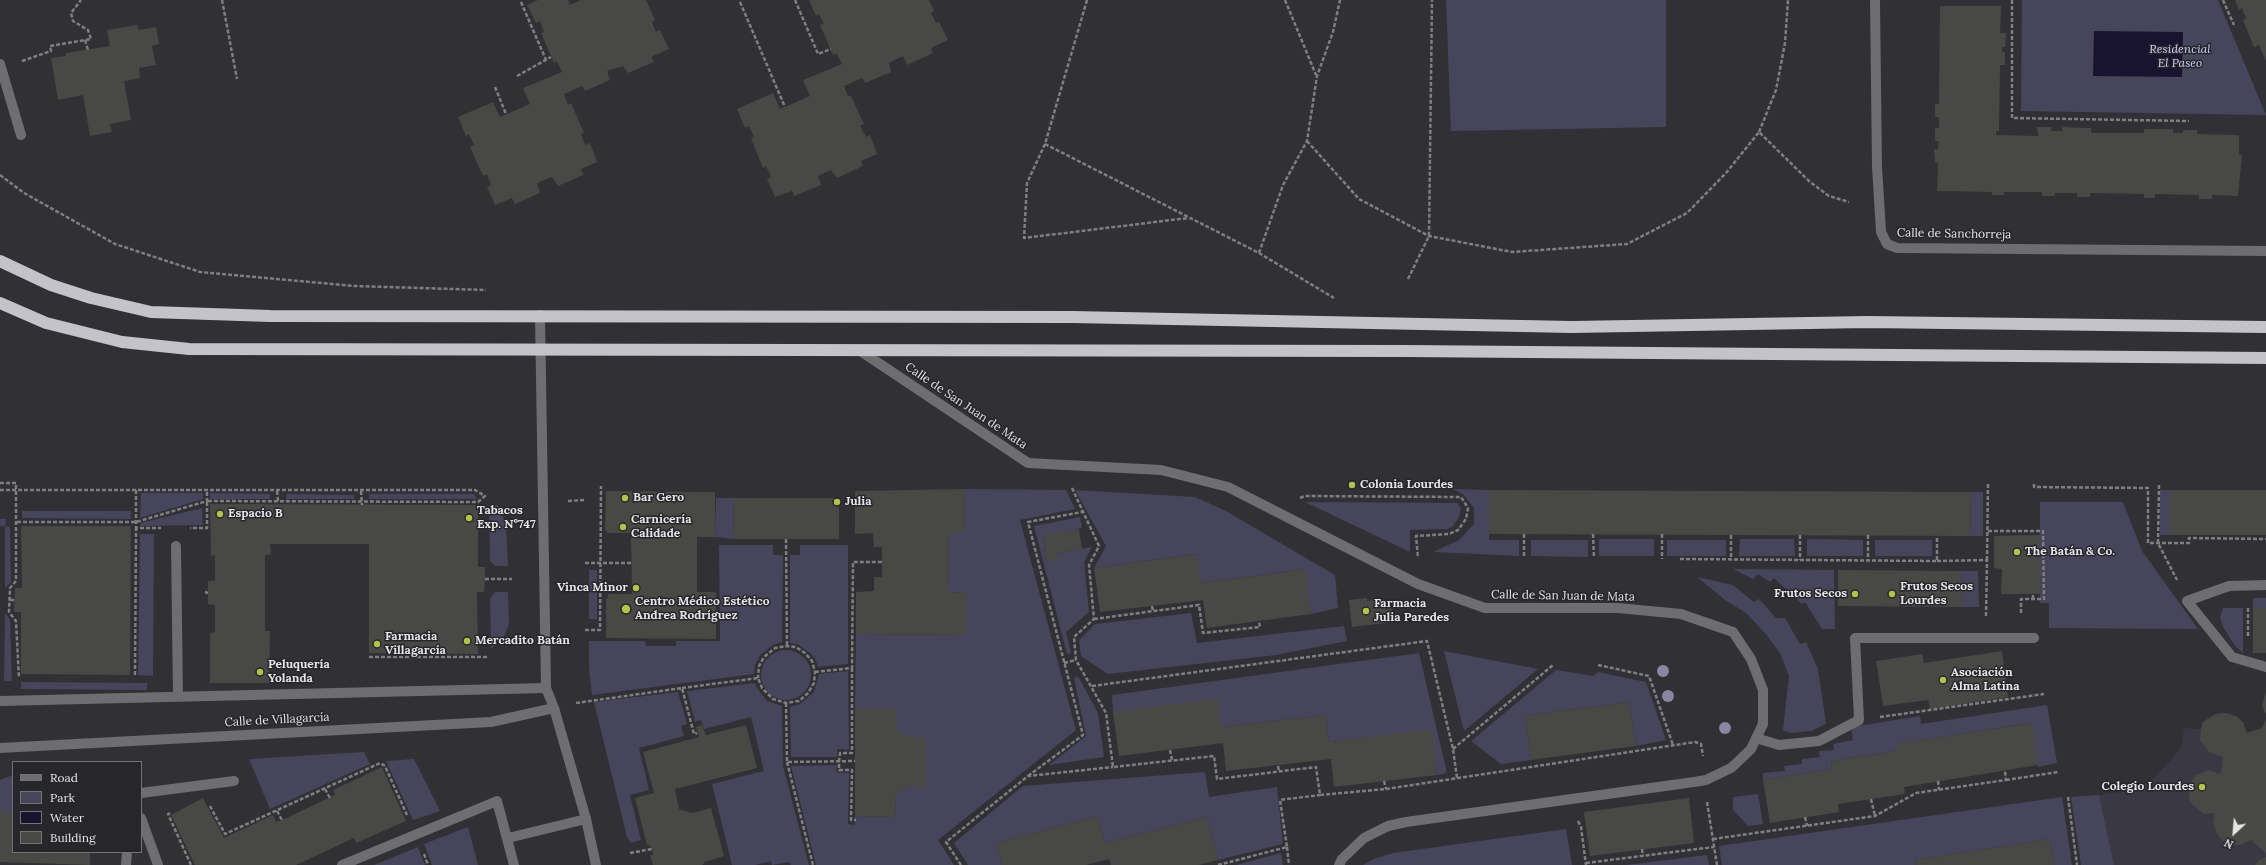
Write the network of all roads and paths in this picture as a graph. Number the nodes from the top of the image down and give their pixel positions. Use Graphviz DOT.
graph roads {
  1 [pos="81,0"];
  2 [pos="222,0"];
  3 [pos="795,0"];
  4 [pos="1087,0"];
  5 [pos="1285,0"];
  6 [pos="1340,0"];
  7 [pos="1432,0"];
  8 [pos="1788,0"];
  9 [pos="1875,0"];
  10 [pos="2012,0"];
  11 [pos="2224,0"];
  12 [pos="521,2"];
  13 [pos="740,2"];
  14 [pos="2234,25"];
  15 [pos="85,40"];
  16 [pos="831,49"];
  17 [pos="88,50"];
  18 [pos="551,57"];
  19 [pos="27,60"];
  20 [pos="546,60"];
  21 [pos="0,64"];
  22 [pos="517,76"];
  23 [pos="1317,76"];
  24 [pos="237,79"];
  25 [pos="495,87"];
  26 [pos="785,107"];
  27 [pos="506,114"];
  28 [pos="2189,121"];
  29 [pos="1759,132"];
  30 [pos="21,135"];
  31 [pos="1307,141"];
  32 [pos="1045,144"];
  33 [pos="0,176"];
  34 [pos="1849,202"];
  35 [pos="1189,218"];
  36 [pos="1429,236"];
  37 [pos="2266,251"];
  38 [pos="1259,253"];
  39 [pos="0,261"];
  40 [pos="1408,279"];
  41 [pos="490,291"];
  42 [pos="1340,301"];
  43 [pos="0,303"];
  44 [pos="540,315"];
  45 [pos="2266,327"];
  46 [pos="541,350"];
  47 [pos="862,352"];
  48 [pos="2266,358"];
  49 [pos="0,483"];
  50 [pos="1070,483"];
  51 [pos="1988,484"];
  52 [pos="2034,484"];
  53 [pos="2159,485"];
  54 [pos="601,486"];
  55 [pos="0,490"];
  56 [pos="16,490"];
  57 [pos="136,490"];
  58 [pos="207,490"];
  59 [pos="277,491"];
  60 [pos="361,491"];
  61 [pos="1305,496"];
  62 [pos="207,500"];
  63 [pos="584,500"];
  64 [pos="278,501"];
  65 [pos="362,501"];
  66 [pos="568,501"];
  67 [pos="362,505"];
  68 [pos="1082,512"];
  69 [pos="17,522"];
  70 [pos="136,522"];
  71 [pos="136,528"];
  72 [pos="168,528"];
  73 [pos="184,528"];
  74 [pos="1988,531"];
  75 [pos="1524,534"];
  76 [pos="1593,534"];
  77 [pos="1662,534"];
  78 [pos="1731,535"];
  79 [pos="1800,535"];
  80 [pos="1868,535"];
  81 [pos="1937,536"];
  82 [pos="786,539"];
  83 [pos="2266,539"];
  84 [pos="2158,543"];
  85 [pos="176,546"];
  86 [pos="1524,558"];
  87 [pos="1594,558"];
  88 [pos="1418,559"];
  89 [pos="1662,559"];
  90 [pos="1680,559"];
  91 [pos="1732,560"];
  92 [pos="1800,560"];
  93 [pos="1987,560"];
  94 [pos="1868,561"];
  95 [pos="1937,561"];
  96 [pos="882,562"];
  97 [pos="585,563"];
  98 [pos="631,563"];
  99 [pos="602,564"];
  100 [pos="485,579"];
  101 [pos="512,579"];
  102 [pos="2266,586"];
  103 [pos="2033,594"];
  104 [pos="2033,599"];
  105 [pos="10,600"];
  106 [pos="15,600"];
  107 [pos="2186,601"];
  108 [pos="1152,606"];
  109 [pos="2248,608"];
  110 [pos="1152,611"];
  111 [pos="1986,615"];
  112 [pos="2021,618"];
  113 [pos="1094,619"];
  114 [pos="1259,621"];
  115 [pos="585,630"];
  116 [pos="2034,638"];
  117 [pos="2248,644"];
  118 [pos="786,646"];
  119 [pos="369,657"];
  120 [pos="488,657"];
  121 [pos="1076,660"];
  122 [pos="1064,663"];
  123 [pos="1553,665"];
  124 [pos="1598,665"];
  125 [pos="2266,667"];
  126 [pos="852,668"];
  127 [pos="815,672"];
  128 [pos="25,678"];
  129 [pos="758,678"];
  130 [pos="135,679"];
  131 [pos="1092,686"];
  132 [pos="546,688"];
  133 [pos="682,688"];
  134 [pos="2044,694"];
  135 [pos="178,696"];
  136 [pos="0,701"];
  137 [pos="786,703"];
  138 [pos="554,708"];
  139 [pos="1859,720"];
  140 [pos="697,733"];
  141 [pos="1756,738"];
  142 [pos="1673,745"];
  143 [pos="0,748"];
  144 [pos="1453,749"];
  145 [pos="1170,750"];
  146 [pos="1703,759"];
  147 [pos="1172,760"];
  148 [pos="787,762"];
  149 [pos="839,762"];
  150 [pos="855,762"];
  151 [pos="1278,766"];
  152 [pos="1113,767"];
  153 [pos="2005,771"];
  154 [pos="1279,772"];
  155 [pos="2058,772"];
  156 [pos="1028,776"];
  157 [pos="1457,778"];
  158 [pos="2006,780"];
  159 [pos="1384,781"];
  160 [pos="1938,781"];
  161 [pos="234,782"];
  162 [pos="325,789"];
  163 [pos="1386,789"];
  164 [pos="1939,790"];
  165 [pos="142,793"];
  166 [pos="1320,795"];
  167 [pos="2068,797"];
  168 [pos="330,798"];
  169 [pos="1871,799"];
  170 [pos="1707,800"];
  171 [pos="208,802"];
  172 [pos="174,811"];
  173 [pos="277,811"];
  174 [pos="1875,816"];
  175 [pos="1805,817"];
  176 [pos="586,819"];
  177 [pos="282,820"];
  178 [pos="856,820"];
  179 [pos="142,821"];
  180 [pos="1578,821"];
  181 [pos="410,822"];
  182 [pos="1807,826"];
  183 [pos="508,838"];
  184 [pos="1713,839"];
  185 [pos="1287,847"];
  186 [pos="1714,847"];
  187 [pos="652,849"];
  188 [pos="1642,849"];
  189 [pos="127,853"];
  190 [pos="630,853"];
  191 [pos="1643,856"];
  192 [pos="1586,864"];
  193 [pos="126,865"];
  194 [pos="158,865"];
  195 [pos="191,865"];
  196 [pos="342,865"];
  197 [pos="514,865"];
  198 [pos="596,865"];
  199 [pos="813,865"];
  200 [pos="961,865"];
  201 [pos="1218,865"];
  202 [pos="1289,865"];
  203 [pos="1339,865"];
  204 [pos="1717,865"];
  205 [pos="2077,865"];
  1 -- 15 [label="path"];
  2 -- 24 [label="path"];
  3 -- 16 [label="path"];
  4 -- 32 [label="path"];
  5 -- 23 [label="path"];
  6 -- 23 [label="path"];
  7 -- 36 [label="path"];
  8 -- 29 [label="path"];
  9 -- 37 [label="street, Calle de Sanchorreja"];
  10 -- 28 [label="path"];
  11 -- 14 [label="path"];
  12 -- 20 [label="path"];
  13 -- 26 [label="path"];
  15 -- 17 [label="path"];
  15 -- 19 [label="path"];
  18 -- 20 [label="path"];
  20 -- 22 [label="path"];
  21 -- 30 [label="street"];
  23 -- 31 [label="path"];
  25 -- 27 [label="path"];
  29 -- 34 [label="path"];
  29 -- 36 [label="path"];
  31 -- 36 [label="path"];
  31 -- 38 [label="path"];
  32 -- 35 [label="path"];
  32 -- 35 [label="path"];
  33 -- 41 [label="path"];
  35 -- 38 [label="path"];
  36 -- 40 [label="path"];
  38 -- 42 [label="path"];
  39 -- 44 [label="highway"];
  43 -- 46 [label="highway"];
  44 -- 45 [label="highway"];
  44 -- 46 [label="street"];
  46 -- 47 [label="highway"];
  46 -- 132 [label="street"];
  47 -- 48 [label="highway"];
  47 -- 141 [label="street, Calle de San Juan de Mata"];
  49 -- 56 [label="path"];
  50 -- 68 [label="path"];
  51 -- 74 [label="path"];
  52 -- 84 [label="path"];
  53 -- 84 [label="path"];
  54 -- 99 [label="path"];
  55 -- 56 [label="path"];
  56 -- 57 [label="path"];
  56 -- 69 [label="path"];
  57 -- 58 [label="path"];
  57 -- 70 [label="path"];
  58 -- 59 [label="path"];
  58 -- 62 [label="path"];
  59 -- 60 [label="path"];
  59 -- 64 [label="path"];
  60 -- 65 [label="path"];
  60 -- 65 [label="path"];
  61 -- 88 [label="path"];
  62 -- 64 [label="path"];
  62 -- 70 [label="path"];
  62 -- 73 [label="path"];
  63 -- 66 [label="path"];
  64 -- 65 [label="path"];
  65 -- 67 [label="path"];
  68 -- 113 [label="path"];
  68 -- 122 [label="path"];
  69 -- 70 [label="path"];
  69 -- 105 [label="path"];
  70 -- 71 [label="path"];
  71 -- 72 [label="path"];
  71 -- 130 [label="path"];
  74 -- 93 [label="path"];
  74 -- 104 [label="path"];
  75 -- 86 [label="path"];
  76 -- 87 [label="path"];
  77 -- 89 [label="path"];
  78 -- 91 [label="path"];
  79 -- 92 [label="path"];
  80 -- 94 [label="path"];
  81 -- 95 [label="path"];
  82 -- 118 [label="path"];
  83 -- 84 [label="path"];
  84 -- 107 [label="path"];
  85 -- 135 [label="street"];
  90 -- 91 [label="path"];
  91 -- 92 [label="path"];
  92 -- 94 [label="path"];
  93 -- 95 [label="path"];
  93 -- 111 [label="path"];
  94 -- 95 [label="path"];
  96 -- 126 [label="path"];
  97 -- 99 [label="path"];
  98 -- 99 [label="path"];
  99 -- 115 [label="path"];
  100 -- 101 [label="path"];
  102 -- 107 [label="street"];
  103 -- 104 [label="path"];
  104 -- 112 [label="path"];
  105 -- 106 [label="path"];
  105 -- 128 [label="path"];
  107 -- 125 [label="street"];
  108 -- 110 [label="path"];
  109 -- 117 [label="path"];
  110 -- 113 [label="path"];
  110 -- 114 [label="path"];
  113 -- 121 [label="path"];
  116 -- 139 [label="street"];
  118 -- 127 [label="path"];
  118 -- 129 [label="path"];
  119 -- 120 [label="path"];
  121 -- 122 [label="path"];
  121 -- 131 [label="path"];
  122 -- 156 [label="path"];
  123 -- 144 [label="path"];
  124 -- 142 [label="path"];
  126 -- 127 [label="path"];
  126 -- 149 [label="path"];
  127 -- 137 [label="path"];
  129 -- 133 [label="path"];
  129 -- 137 [label="path"];
  131 -- 144 [label="path"];
  131 -- 152 [label="path"];
  132 -- 135 [label="street"];
  132 -- 138 [label="street"];
  133 -- 138 [label="path"];
  133 -- 140 [label="path"];
  134 -- 139 [label="path"];
  135 -- 136 [label="street"];
  137 -- 148 [label="path"];
  138 -- 143 [label="street, Calle de Villagarcía"];
  138 -- 176 [label="street"];
  139 -- 141 [label="street"];
  141 -- 203 [label="street, Calle de San Juan de Mata"];
  142 -- 146 [label="path"];
  142 -- 157 [label="path"];
  144 -- 157 [label="path"];
  145 -- 147 [label="path"];
  147 -- 152 [label="path"];
  147 -- 154 [label="path"];
  148 -- 149 [label="path"];
  148 -- 199 [label="path"];
  149 -- 150 [label="path"];
  149 -- 178 [label="path"];
  151 -- 154 [label="path"];
  152 -- 156 [label="path"];
  153 -- 158 [label="path"];
  154 -- 166 [label="path"];
  155 -- 158 [label="path"];
  156 -- 200 [label="path"];
  157 -- 163 [label="path"];
  158 -- 164 [label="path"];
  159 -- 163 [label="path"];
  160 -- 164 [label="path"];
  161 -- 165 [label="street"];
  162 -- 168 [label="path"];
  162 -- 173 [label="path"];
  162 -- 181 [label="path"];
  163 -- 166 [label="path"];
  164 -- 174 [label="path"];
  166 -- 185 [label="path"];
  167 -- 205 [label="path"];
  169 -- 174 [label="path"];
  170 -- 184 [label="path"];
  171 -- 173 [label="path"];
  172 -- 195 [label="path"];
  173 -- 177 [label="path"];
  174 -- 182 [label="path"];
  175 -- 182 [label="path"];
  176 -- 183 [label="street"];
  176 -- 198 [label="street"];
  179 -- 194 [label="street"];
  180 -- 192 [label="path"];
  182 -- 184 [label="path"];
  183 -- 196 [label="street"];
  183 -- 197 [label="street"];
  184 -- 186 [label="path"];
  185 -- 201 [label="path"];
  185 -- 202 [label="path"];
  186 -- 191 [label="path"];
  186 -- 204 [label="path"];
  187 -- 190 [label="path"];
  188 -- 191 [label="path"];
  189 -- 193 [label="street"];
  191 -- 192 [label="path"];
}
